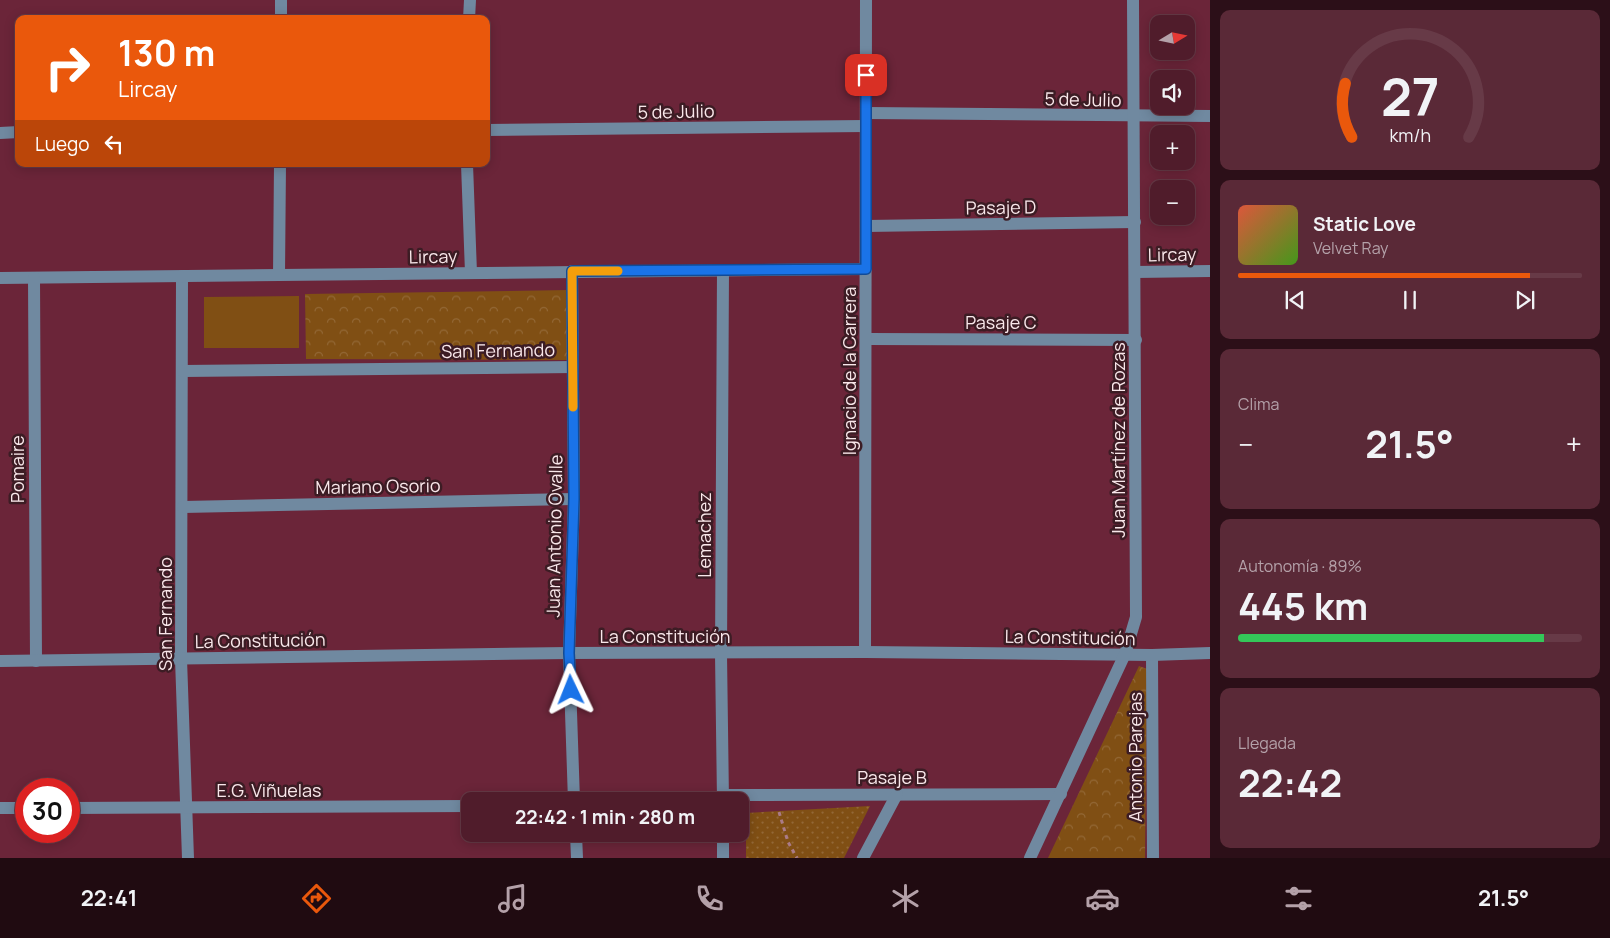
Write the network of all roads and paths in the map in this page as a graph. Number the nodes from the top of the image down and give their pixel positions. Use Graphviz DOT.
graph roads {
  1 [pos="281,0"];
  2 [pos="470,0"];
  3 [pos="866,0"];
  4 [pos="1133,0"];
  5 [pos="281,15"];
  6 [pos="469,15"];
  7 [pos="866,112"];
  8 [pos="1210,116"];
  9 [pos="1135,117"];
  10 [pos="866,126"];
  11 [pos="490,130"];
  12 [pos="15,132"];
  13 [pos="0,133"];
  14 [pos="280,167"];
  15 [pos="467,167"];
  16 [pos="1135,222"];
  17 [pos="866,226"];
  18 [pos="866,269"];
  19 [pos="723,270"];
  20 [pos="572,271"];
  21 [pos="1135,272"];
  22 [pos="1210,272"];
  23 [pos="471,273"];
  24 [pos="279,275"];
  25 [pos="182,276"];
  26 [pos="0,278"];
  27 [pos="34,278"];
  28 [pos="867,340"];
  29 [pos="1136,340"];
  30 [pos="573,367"];
  31 [pos="183,371"];
  32 [pos="574,499"];
  33 [pos="183,508"];
  34 [pos="865,652"];
  35 [pos="569,653"];
  36 [pos="1210,653"];
  37 [pos="720,654"];
  38 [pos="1125,654"];
  39 [pos="1152,655"];
  40 [pos="181,659"];
  41 [pos="0,661"];
  42 [pos="36,661"];
  43 [pos="574,792"];
  44 [pos="723,792"];
  45 [pos="774,794"];
  46 [pos="898,794"];
  47 [pos="1061,794"];
  48 [pos="749,796"];
  49 [pos="461,806"];
  50 [pos="0,808"];
  51 [pos="15,808"];
  52 [pos="80,808"];
  53 [pos="188,808"];
  54 [pos="576,842"];
  55 [pos="723,842"];
  56 [pos="188,858"];
  57 [pos="577,858"];
  58 [pos="724,858"];
  59 [pos="797,858"];
  60 [pos="863,858"];
  61 [pos="1030,858"];
  62 [pos="1153,858"];
  1 -- 5 [label="street"];
  2 -- 6 [label="street"];
  3 -- 7 [label="street, Ignacio de la Carrera"];
  4 -- 9 [label="street, Juan Martínez de Rozas"];
  7 -- 9 [label="street, 5 de Julio"];
  7 -- 10 [label="street, Ignacio de la Carrera"];
  8 -- 9 [label="street, 5 de Julio"];
  9 -- 16 [label="street, Juan Martínez de Rozas"];
  10 -- 11 [label="street, 5 de Julio"];
  10 -- 17 [label="street, Ignacio de la Carrera"];
  12 -- 13 [label="street"];
  14 -- 24 [label="street"];
  15 -- 23 [label="street"];
  16 -- 17 [label="street, Pasaje D"];
  16 -- 21 [label="street, Juan Martínez de Rozas"];
  17 -- 18 [label="street, Ignacio de la Carrera"];
  18 -- 19 [label="street, Lircay"];
  18 -- 28 [label="street, Ignacio de la Carrera"];
  19 -- 20 [label="street, Lircay"];
  19 -- 37 [label="street, Lemachez"];
  20 -- 23 [label="street, Lircay"];
  20 -- 30 [label="street, Juan Antonio Ovalle"];
  21 -- 22 [label="street, Lircay"];
  21 -- 29 [label="street, Juan Martínez de Rozas"];
  23 -- 24 [label="street, Lircay"];
  24 -- 25 [label="street, Lircay"];
  25 -- 27 [label="street, Lircay"];
  25 -- 31 [label="street, San Fernando"];
  26 -- 27 [label="street, Lircay"];
  27 -- 42 [label="street, Pomaire"];
  28 -- 29 [label="street, Pasaje C"];
  28 -- 34 [label="street, Ignacio de la Carrera"];
  29 -- 38 [label="street, Juan Martínez de Rozas"];
  30 -- 31 [label="street, San Fernando"];
  30 -- 32 [label="street, Juan Antonio Ovalle"];
  31 -- 33 [label="street, San Fernando"];
  32 -- 33 [label="street, Mariano Osorio"];
  32 -- 35 [label="street, Juan Antonio Ovalle"];
  33 -- 40 [label="street, San Fernando"];
  34 -- 37 [label="street, La Constitución"];
  34 -- 38 [label="street, La Constitución"];
  35 -- 37 [label="street, La Constitución"];
  35 -- 40 [label="street, La Constitución"];
  35 -- 43 [label="street, Juan Antonio Ovalle"];
  36 -- 39 [label="street, La Constitución"];
  37 -- 44 [label="street, Lemachez"];
  38 -- 39 [label="street, La Constitución"];
  38 -- 47 [label="street, Juan Martínez de Rozas"];
  39 -- 62 [label="street, Antonio Parejas"];
  40 -- 42 [label="street, La Constitución"];
  40 -- 53 [label="street, San Fernando"];
  41 -- 42 [label="street, La Constitución"];
  45 -- 46 [label="street, Pasaje B"];
  45 -- 48 [label="street, Pasaje B"];
  45 -- 59 [label="path"];
  46 -- 47 [label="street, Pasaje B"];
  46 -- 60 [label="street"];
  47 -- 61 [label="street, Juan Martínez de Rozas"];
  49 -- 53 [label="street, E.G. Viñuelas"];
  50 -- 51 [label="street"];
  52 -- 53 [label="street, E.G. Viñuelas"];
  53 -- 56 [label="street, San Fernando"];
  54 -- 57 [label="street"];
  55 -- 58 [label="street"];
}
